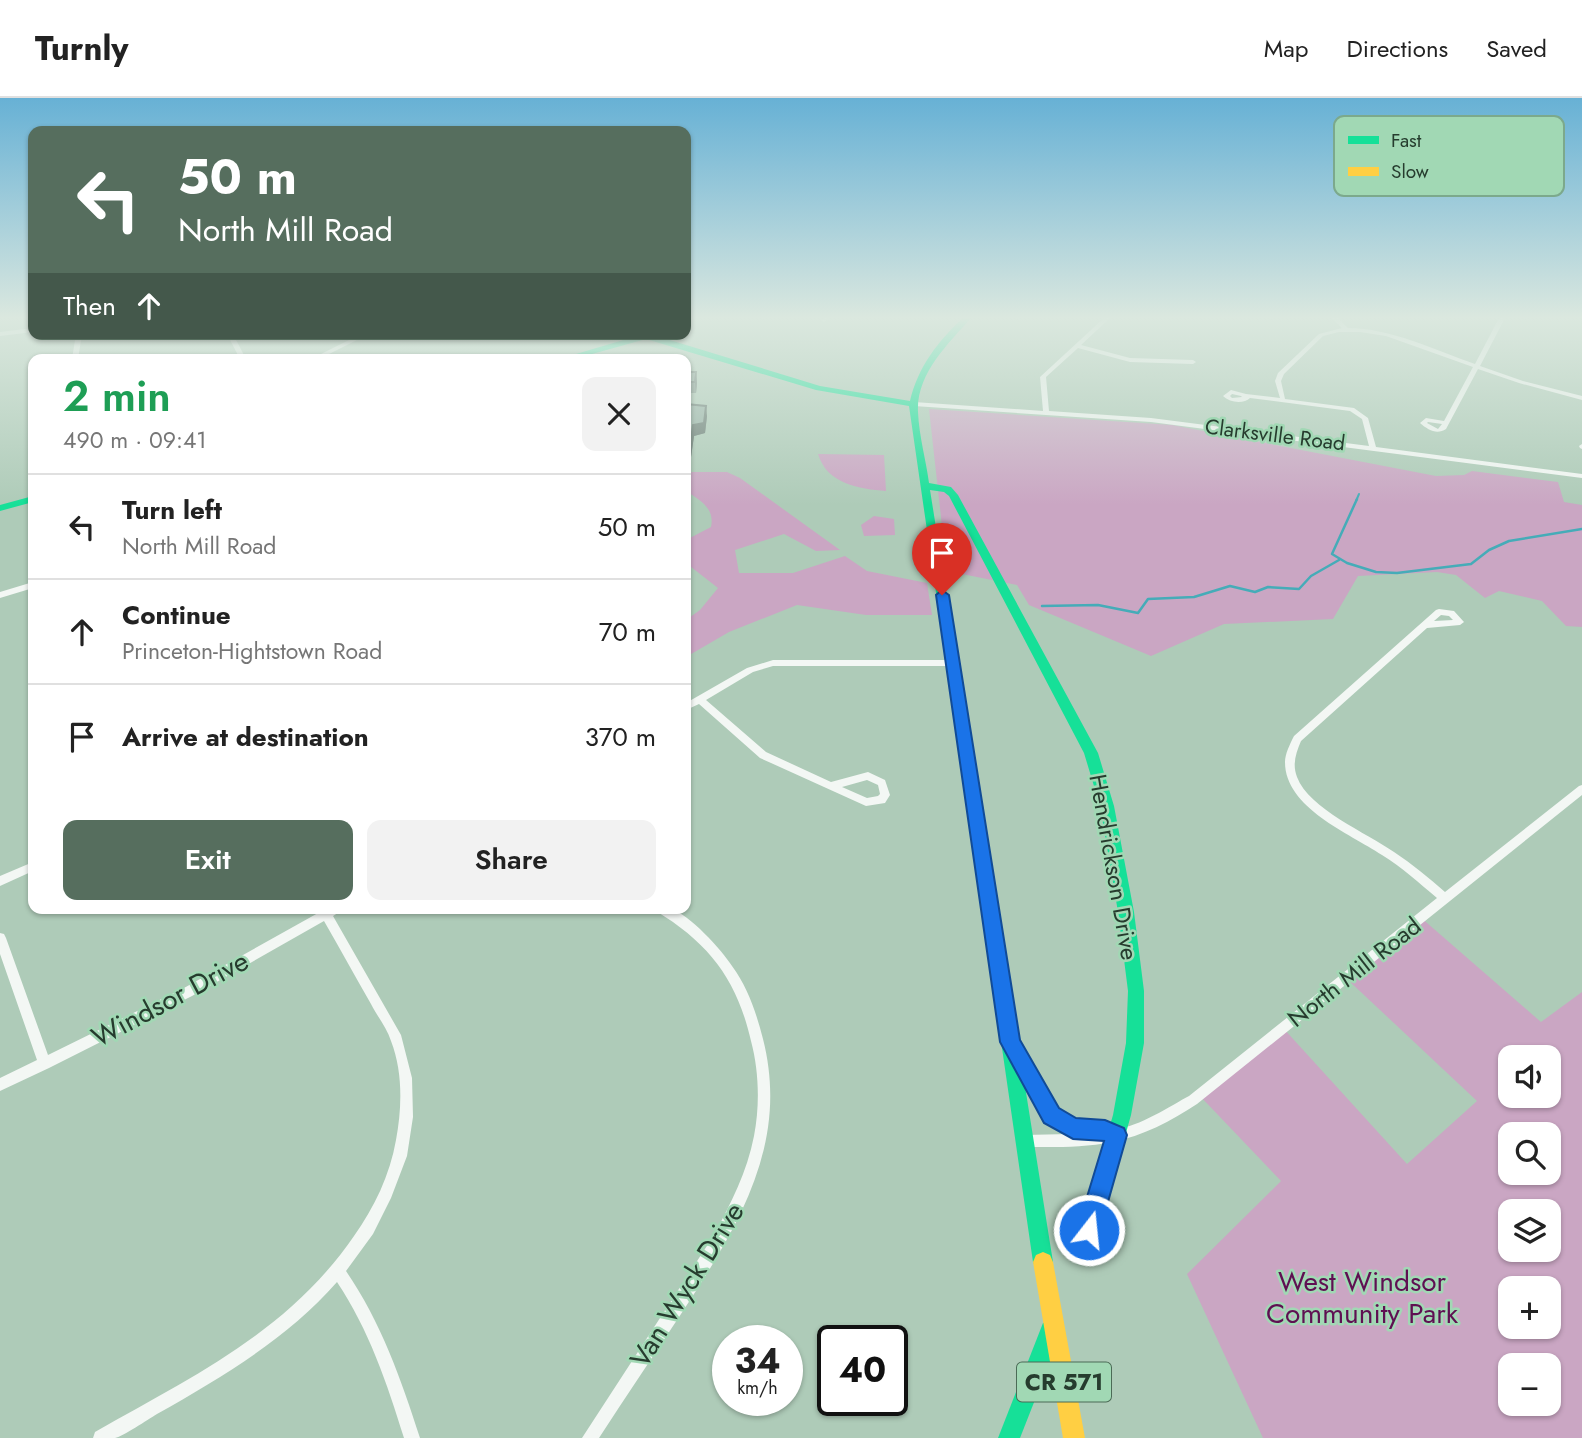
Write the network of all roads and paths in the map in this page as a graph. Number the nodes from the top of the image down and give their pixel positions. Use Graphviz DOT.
graph roads {
  1 [pos="796,381"];
  2 [pos="920,381"];
  3 [pos="1043,381"];
  4 [pos="1278,381"];
  5 [pos="1469,381"];
  6 [pos="1520,381"];
  7 [pos="1246,396"];
  8 [pos="1283,398"];
  9 [pos="1582,398"];
  10 [pos="914,404"];
  11 [pos="1046,412"];
  12 [pos="1445,426"];
  13 [pos="1373,448"];
  14 [pos="1582,476"];
  15 [pos="925,486"];
  16 [pos="28,500"];
  17 [pos="0,508"];
  18 [pos="28,587"];
  19 [pos="0,595"];
  20 [pos="1425,625"];
  21 [pos="952,663"];
  22 [pos="699,699"];
  23 [pos="691,704"];
  24 [pos="829,786"];
  25 [pos="1582,789"];
  26 [pos="28,868"];
  27 [pos="0,881"];
  28 [pos="1446,899"];
  29 [pos="326,914"];
  30 [pos="333,914"];
  31 [pos="669,914"];
  32 [pos="0,938"];
  33 [pos="1010,1042"];
  34 [pos="45,1063"];
  35 [pos="0,1085"];
  36 [pos="1116,1135"];
  37 [pos="1024,1141"];
  38 [pos="1082,1254"];
  39 [pos="338,1271"];
  40 [pos="1053,1326"];
  41 [pos="101,1438"];
  42 [pos="412,1438"];
  43 [pos="590,1438"];
  44 [pos="1009,1438"];
  45 [pos="1074,1438"];
  1 -- 10 [label="street, Clarksville Road"];
  2 -- 10 [label="street"];
  3 -- 11 [label="street"];
  4 -- 8 [label="street"];
  5 -- 12 [label="street"];
  6 -- 9 [label="street"];
  7 -- 8 [label="street"];
  8 -- 13 [label="street"];
  10 -- 11 [label="street, Clarksville Road"];
  10 -- 15 [label="street"];
  11 -- 13 [label="street, Clarksville Road"];
  13 -- 14 [label="street, Clarksville Road"];
  15 -- 21 [label="street"];
  15 -- 36 [label="street, Hendrickson Drive"];
  16 -- 17 [label="street"];
  18 -- 19 [label="street"];
  20 -- 28 [label="street"];
  21 -- 22 [label="street"];
  21 -- 33 [label="street"];
  22 -- 23 [label="street"];
  22 -- 24 [label="street"];
  24 -- 24 [label="street"];
  25 -- 28 [label="street, North Mill Road"];
  26 -- 27 [label="street"];
  28 -- 36 [label="street, North Mill Road"];
  29 -- 34 [label="street, Windsor Drive"];
  30 -- 39 [label="street"];
  31 -- 43 [label="street, Van Wyck Drive"];
  32 -- 34 [label="street"];
  33 -- 36 [label="street, North Mill Road"];
  33 -- 37 [label="street"];
  34 -- 35 [label="street, Windsor Drive"];
  36 -- 37 [label="street, North Mill Road"];
  36 -- 38 [label="street"];
  37 -- 40 [label="street"];
  39 -- 41 [label="street"];
  39 -- 42 [label="street"];
  40 -- 44 [label="street"];
  40 -- 45 [label="street, CR 571"];
}
